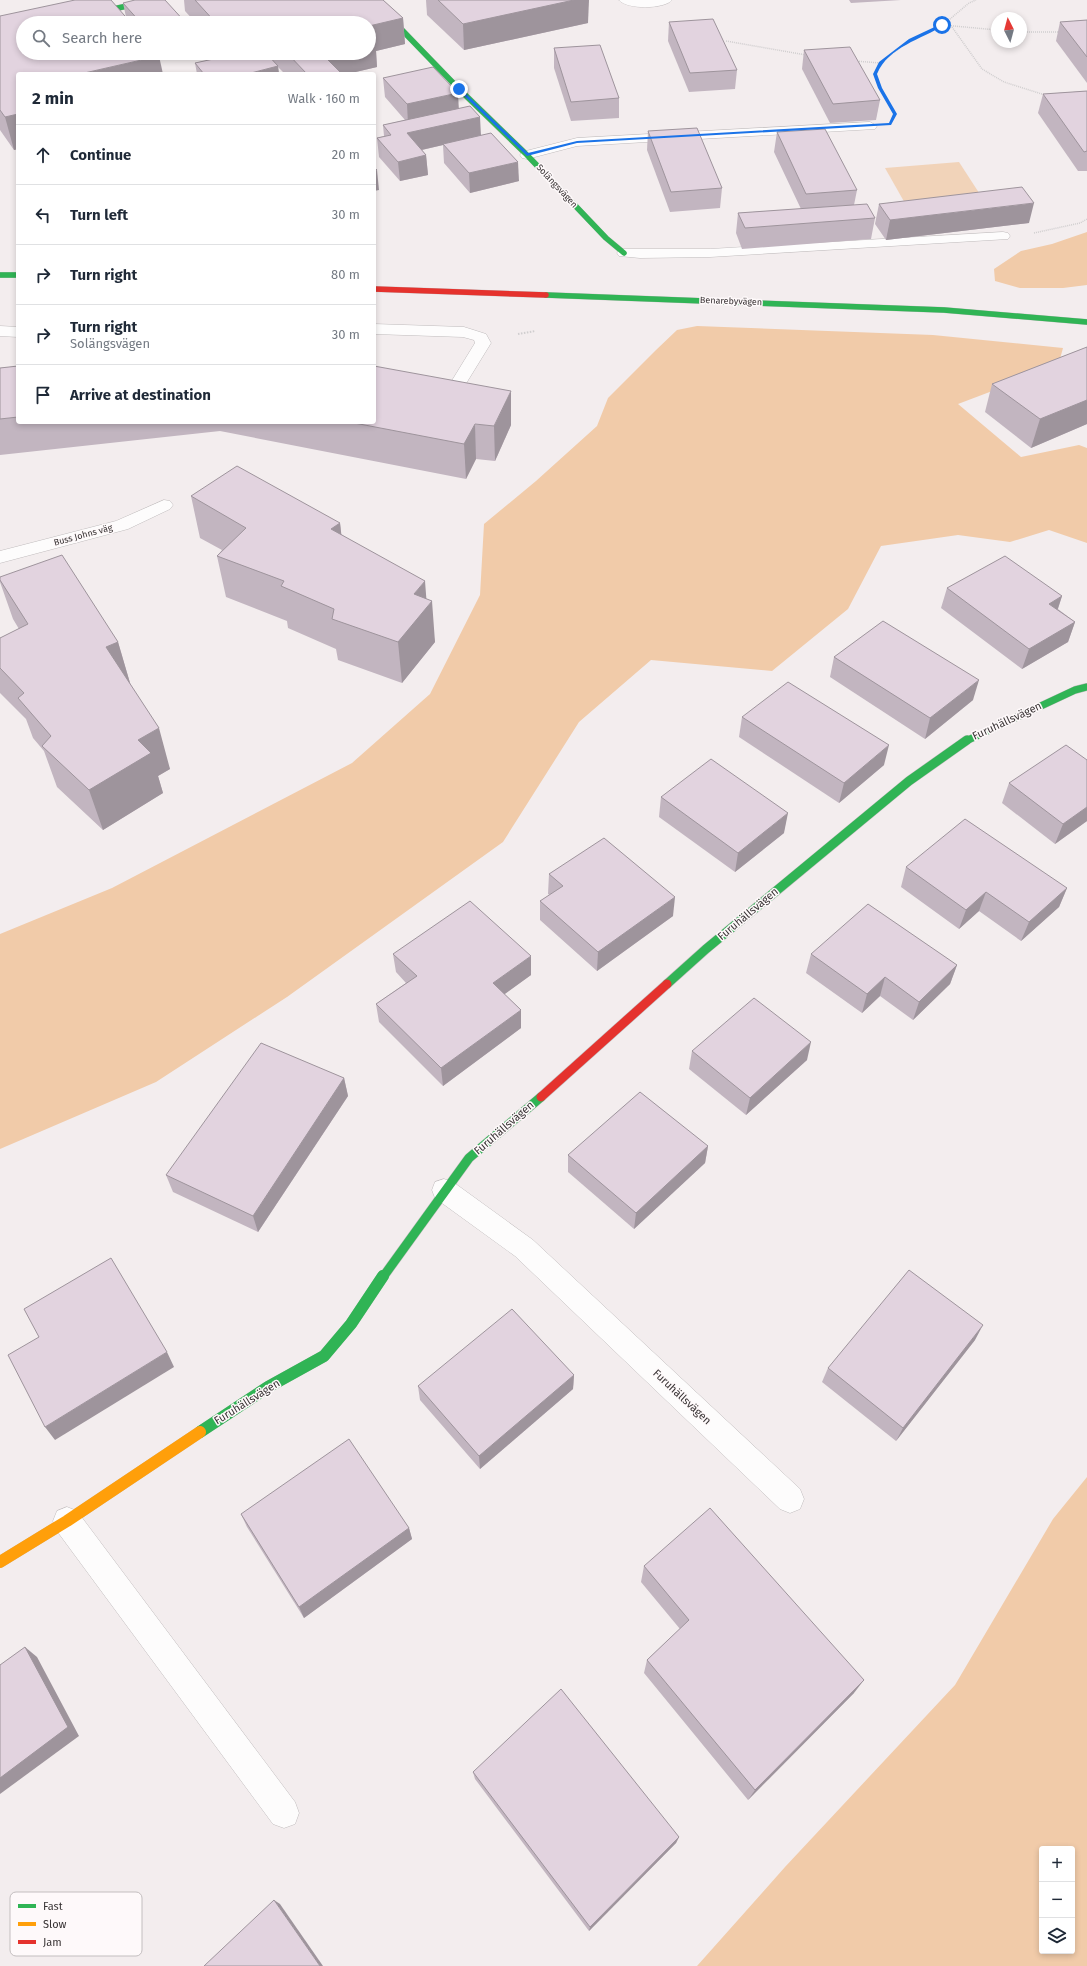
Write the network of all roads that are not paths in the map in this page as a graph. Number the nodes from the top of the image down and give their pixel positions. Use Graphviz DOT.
graph roads {
  1 [pos="156,0"];
  2 [pos="373,0"];
  3 [pos="625,0"];
  4 [pos="666,0"];
  5 [pos="81,16"];
  6 [pos="870,126"];
  7 [pos="527,155"];
  8 [pos="1003,236"];
  9 [pos="624,253"];
  10 [pos="0,275"];
  11 [pos="16,276"];
  12 [pos="376,289"];
  13 [pos="1087,322"];
  14 [pos="376,329"];
  15 [pos="0,331"];
  16 [pos="16,332"];
  17 [pos="448,400"];
  18 [pos="164,505"];
  19 [pos="0,557"];
  20 [pos="1087,687"];
  21 [pos="444,1190"];
  22 [pos="790,1499"];
  23 [pos="67,1521"];
  24 [pos="0,1562"];
  25 [pos="284,1813"];
  1 -- 5 [label="street"];
  2 -- 7 [label="street, Solängsvägen"];
  3 -- 4 [label="lane"];
  6 -- 7 [label="lane"];
  7 -- 9 [label="street, Solängsvägen"];
  8 -- 9 [label="lane"];
  10 -- 11 [label="street"];
  12 -- 13 [label="street, Benarebyvägen"];
  14 -- 17 [label="lane"];
  15 -- 16 [label="lane"];
  18 -- 19 [label="lane, Buss Johns väg"];
  20 -- 21 [label="street, Furuhällsvägen"];
  21 -- 22 [label="lane, Furuhällsvägen"];
  21 -- 23 [label="street, Furuhällsvägen"];
  23 -- 24 [label="street, Furuhällsvägen"];
  23 -- 25 [label="lane"];
}
